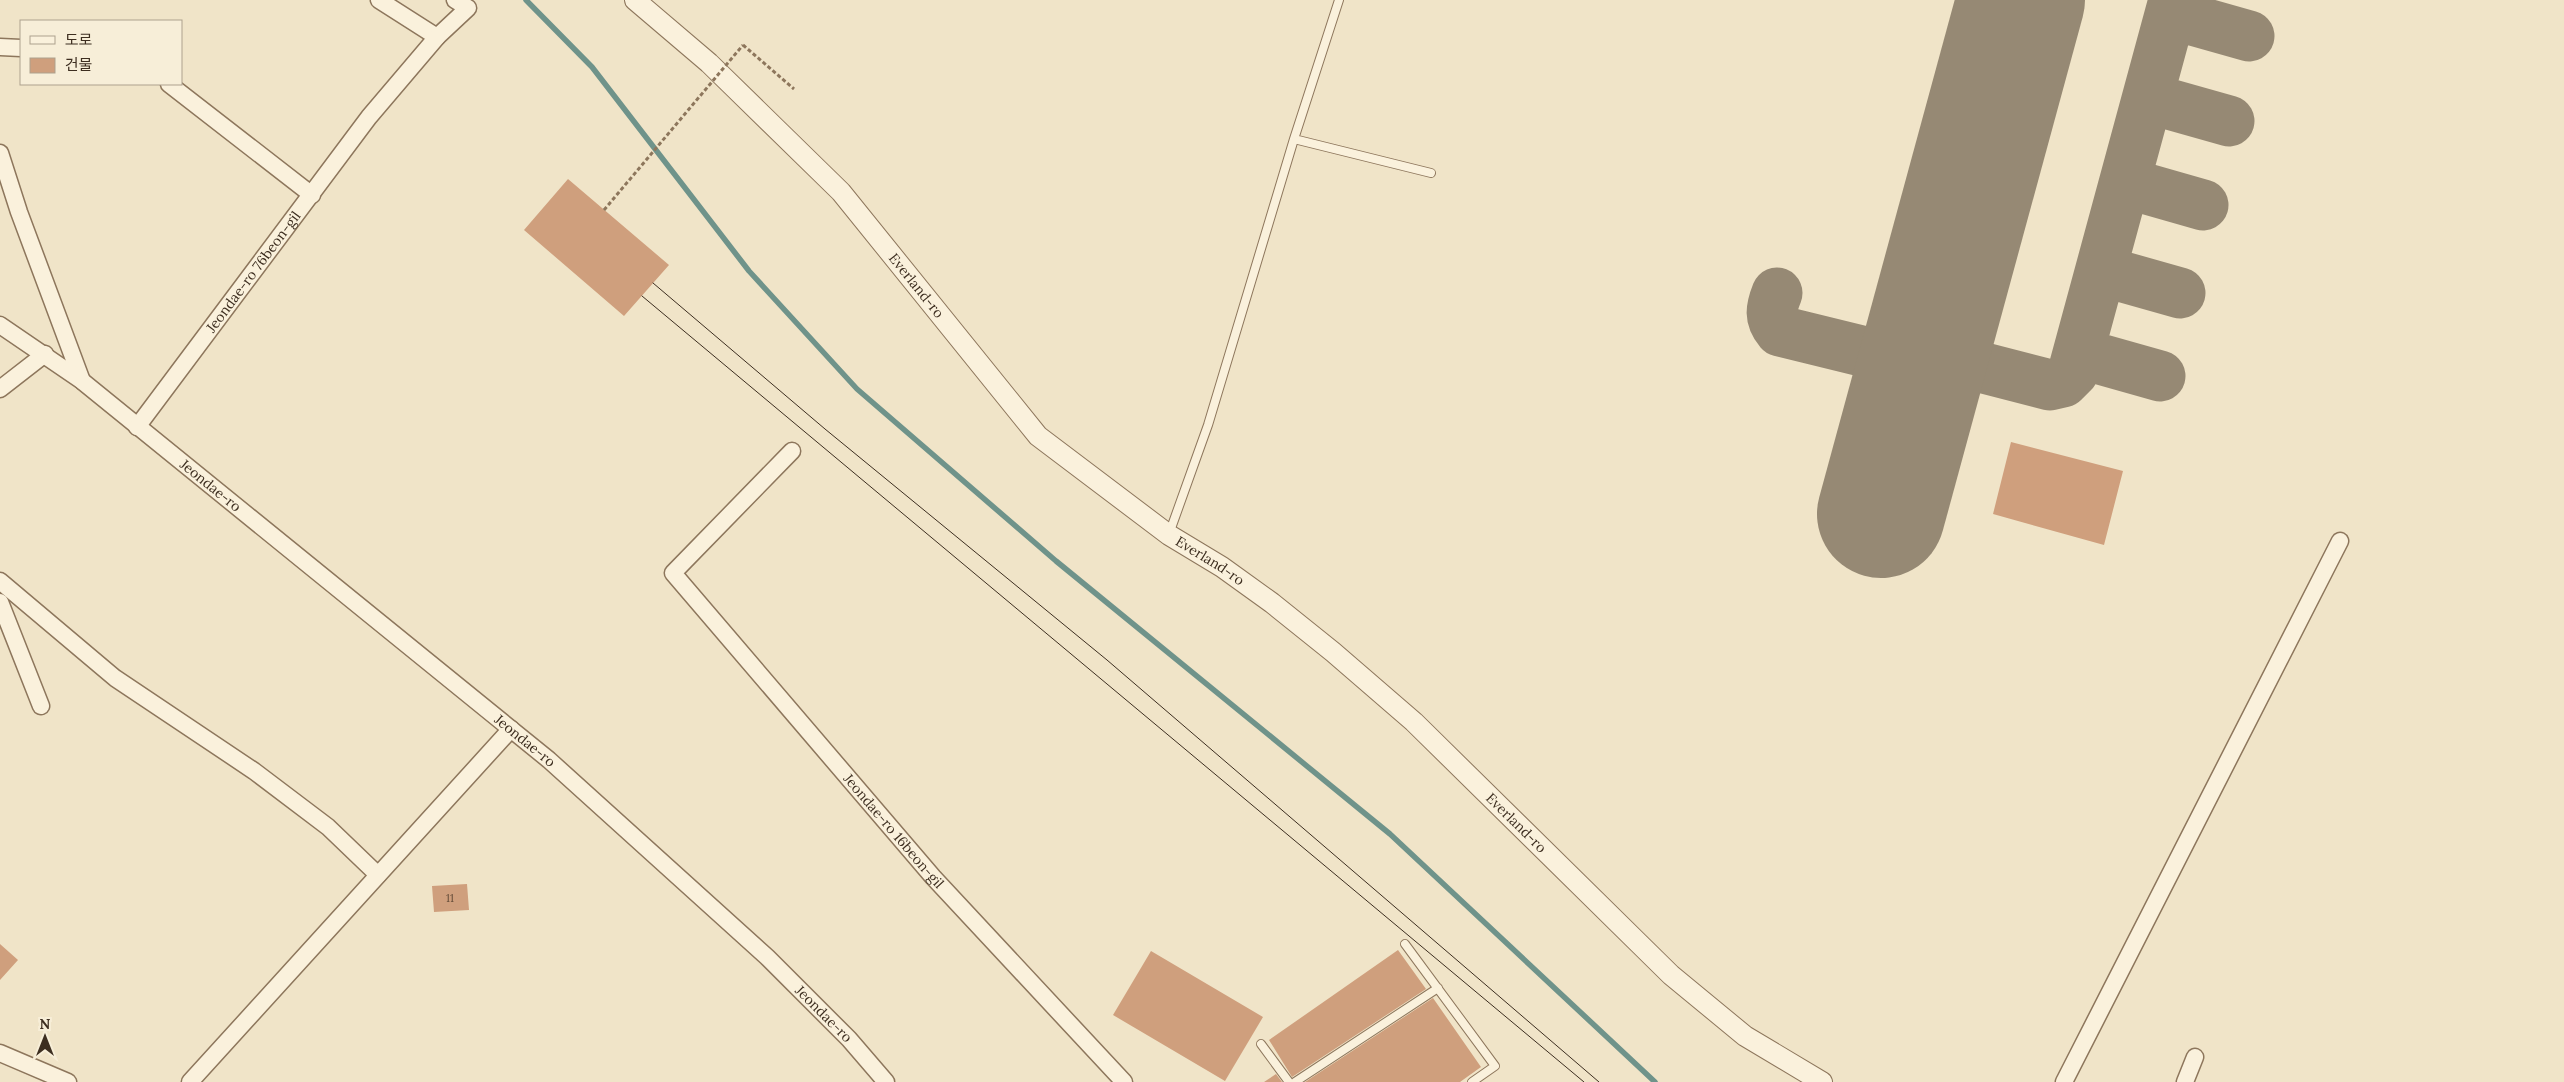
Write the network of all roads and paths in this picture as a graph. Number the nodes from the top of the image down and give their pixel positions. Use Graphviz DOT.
graph roads {
  1 [pos="379,0"];
  2 [pos="455,0"];
  3 [pos="635,0"];
  4 [pos="1339,0"];
  5 [pos="437,38"];
  6 [pos="0,47"];
  7 [pos="20,48"];
  8 [pos="170,85"];
  9 [pos="794,88"];
  10 [pos="1294,139"];
  11 [pos="0,153"];
  12 [pos="1431,173"];
  13 [pos="312,195"];
  14 [pos="604,210"];
  15 [pos="0,325"];
  16 [pos="45,354"];
  17 [pos="82,381"];
  18 [pos="0,389"];
  19 [pos="137,427"];
  20 [pos="792,451"];
  21 [pos="1169,535"];
  22 [pos="2340,541"];
  23 [pos="0,581"];
  24 [pos="0,602"];
  25 [pos="41,706"];
  26 [pos="511,729"];
  27 [pos="378,874"];
  28 [pos="1405,944"];
  29 [pos="1438,988"];
  30 [pos="1261,1044"];
  31 [pos="0,1053"];
  32 [pos="2195,1057"];
  33 [pos="68,1082"];
  34 [pos="190,1082"];
  35 [pos="886,1082"];
  36 [pos="1124,1082"];
  37 [pos="1289,1082"];
  38 [pos="1296,1082"];
  39 [pos="1472,1082"];
  40 [pos="1822,1082"];
  41 [pos="2064,1082"];
  42 [pos="2185,1082"];
  1 -- 5 [label="street"];
  2 -- 5 [label="street, Jeondae-ro 76beon-gil"];
  3 -- 21 [label="street, Everland-ro"];
  4 -- 10 [label="lane"];
  5 -- 13 [label="street, Jeondae-ro 76beon-gil"];
  6 -- 7 [label="street"];
  8 -- 13 [label="street"];
  9 -- 14 [label="path, bridge"];
  10 -- 12 [label="lane"];
  10 -- 21 [label="lane"];
  11 -- 17 [label="street"];
  13 -- 19 [label="street, Jeondae-ro 76beon-gil"];
  15 -- 16 [label="street, Jeondae-ro"];
  16 -- 17 [label="street, Jeondae-ro"];
  16 -- 18 [label="street"];
  17 -- 19 [label="street, Jeondae-ro"];
  19 -- 26 [label="street, Jeondae-ro"];
  20 -- 36 [label="street, Jeondae-ro 16beon-gil"];
  21 -- 40 [label="street, Everland-ro"];
  22 -- 41 [label="street"];
  23 -- 27 [label="street"];
  24 -- 25 [label="street"];
  26 -- 27 [label="street"];
  26 -- 35 [label="street, Jeondae-ro"];
  27 -- 34 [label="street"];
  28 -- 29 [label="lane"];
  29 -- 38 [label="lane"];
  29 -- 39 [label="lane"];
  30 -- 37 [label="lane"];
  31 -- 33 [label="street"];
  32 -- 42 [label="street"];
}
